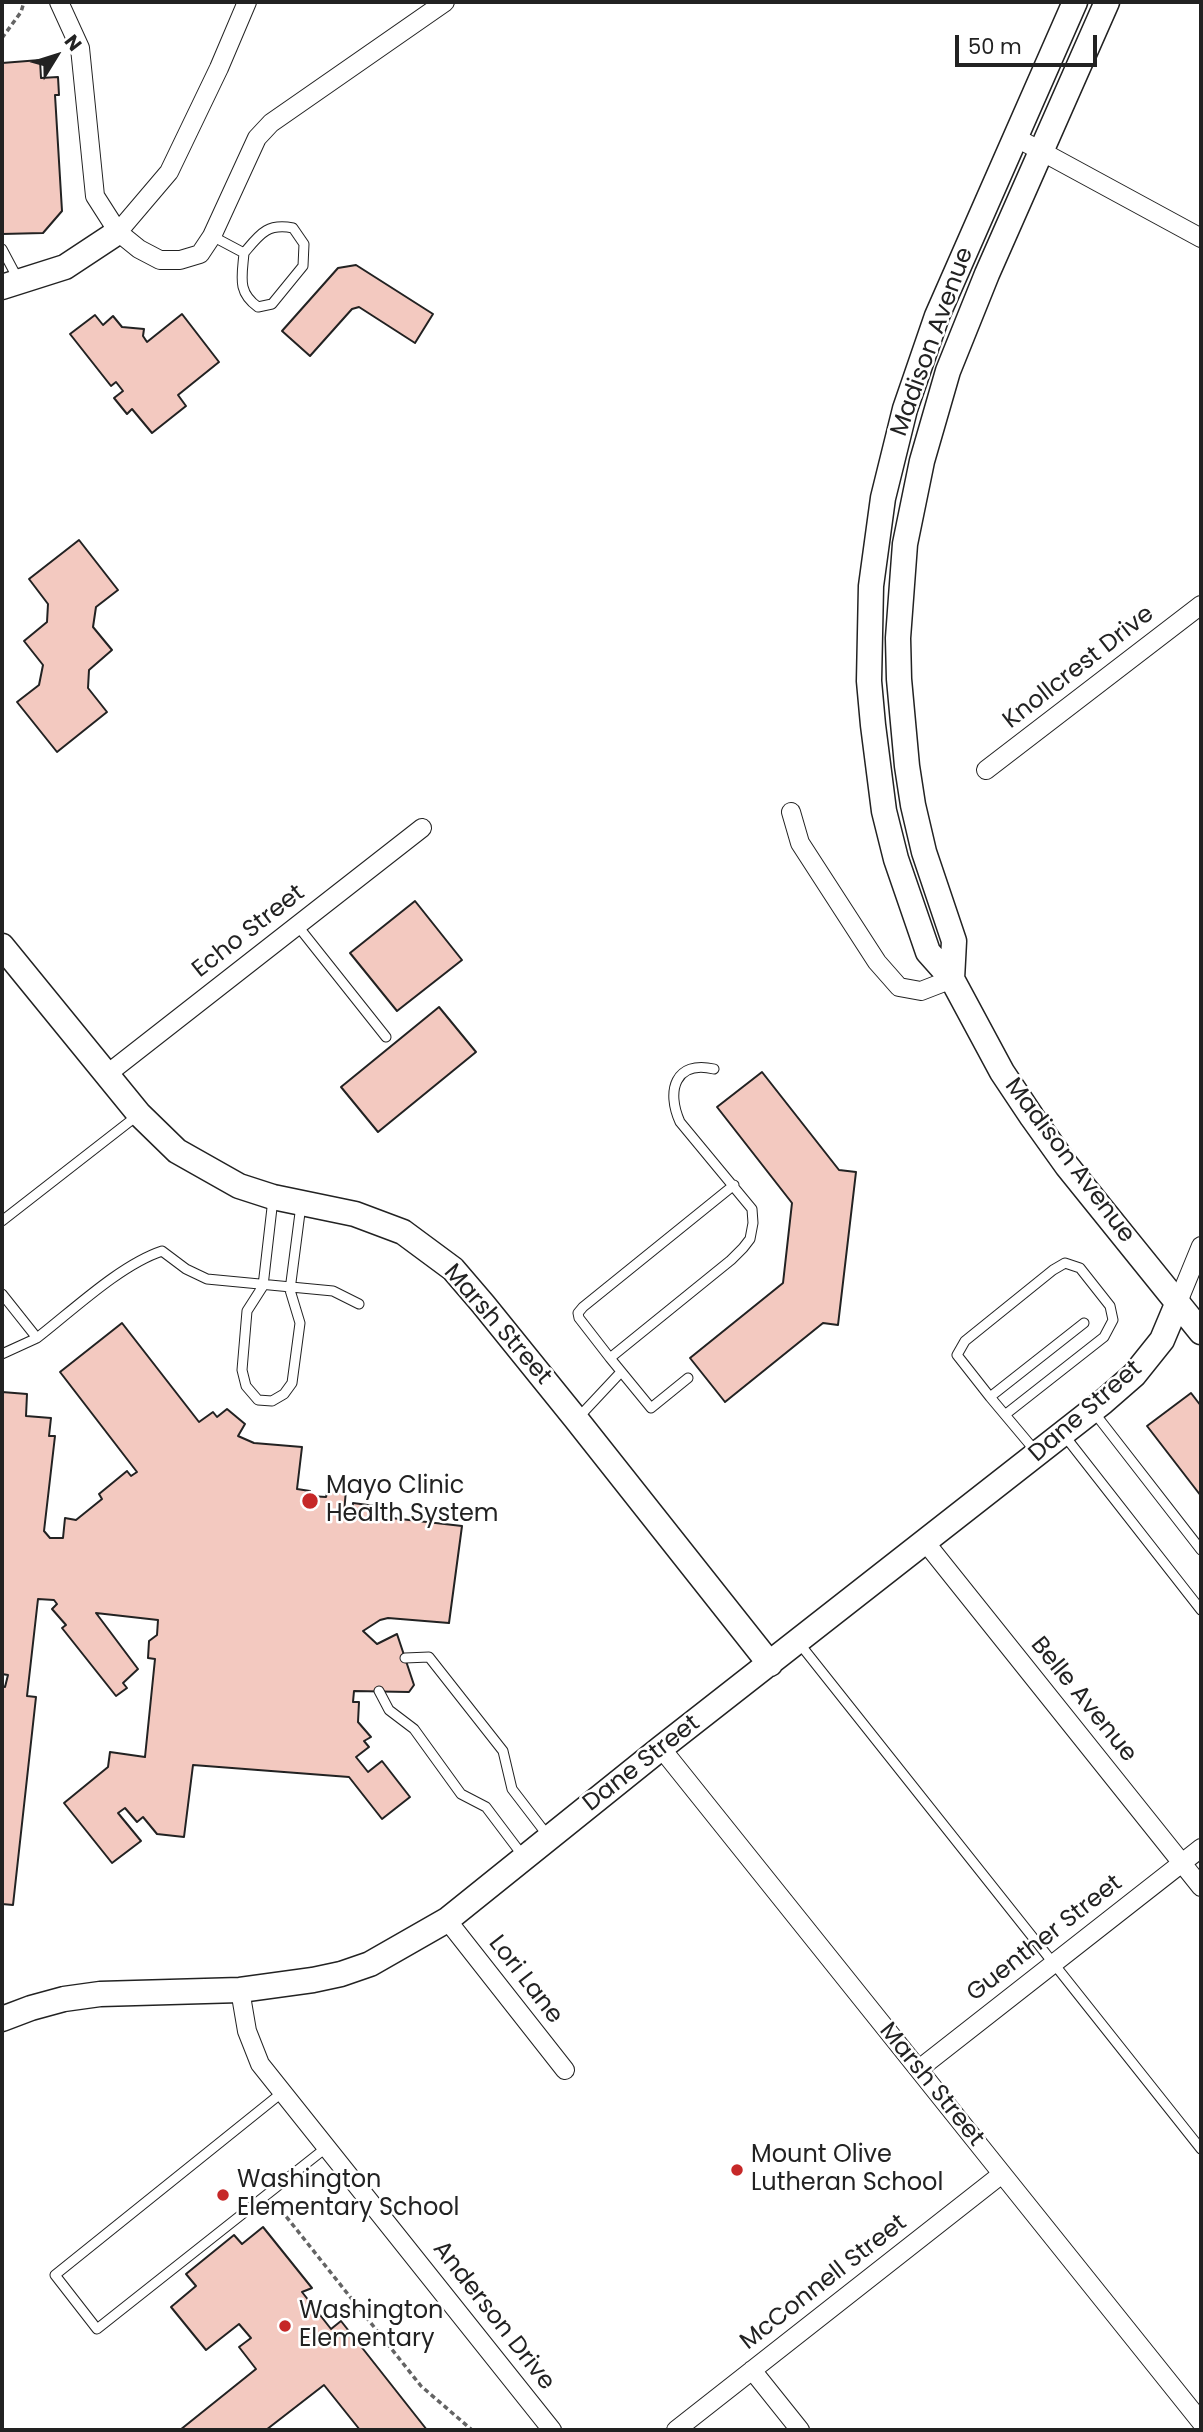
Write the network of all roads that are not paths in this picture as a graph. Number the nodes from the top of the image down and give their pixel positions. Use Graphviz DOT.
graph roads {
  1 [pos="59,2"];
  2 [pos="247,2"];
  3 [pos="444,2"];
  4 [pos="1075,2"];
  5 [pos="1107,2"];
  6 [pos="1014,137"];
  7 [pos="1042,150"];
  8 [pos="118,232"];
  9 [pos="212,236"];
  10 [pos="1201,238"];
  11 [pos="2,249"];
  12 [pos="244,253"];
  13 [pos="11,285"];
  14 [pos="1201,605"];
  15 [pos="986,770"];
  16 [pos="790,812"];
  17 [pos="422,828"];
  18 [pos="297,925"];
  19 [pos="2,946"];
  20 [pos="952,979"];
  21 [pos="386,1037"];
  22 [pos="714,1069"];
  23 [pos="106,1075"];
  24 [pos="139,1114"];
  25 [pos="734,1185"];
  26 [pos="273,1197"];
  27 [pos="301,1203"];
  28 [pos="2,1221"];
  29 [pos="1201,1246"];
  30 [pos="263,1286"];
  31 [pos="290,1287"];
  32 [pos="2,1294"];
  33 [pos="1178,1302"];
  34 [pos="359,1304"];
  35 [pos="1084,1323"];
  36 [pos="1201,1332"];
  37 [pos="37,1338"];
  38 [pos="2,1354"];
  39 [pos="610,1358"];
  40 [pos="621,1372"];
  41 [pos="688,1378"];
  42 [pos="990,1398"];
  43 [pos="1093,1411"];
  44 [pos="1006,1414"];
  45 [pos="576,1419"];
  46 [pos="1063,1434"];
  47 [pos="1038,1454"];
  48 [pos="926,1543"];
  49 [pos="1201,1550"];
  50 [pos="1201,1610"];
  51 [pos="798,1642"];
  52 [pos="405,1658"];
  53 [pos="770,1664"];
  54 [pos="379,1692"];
  55 [pos="661,1748"];
  56 [pos="549,1838"];
  57 [pos="1201,1848"];
  58 [pos="524,1857"];
  59 [pos="1182,1863"];
  60 [pos="1201,1887"];
  61 [pos="447,1920"];
  62 [pos="1054,1963"];
  63 [pos="240,1990"];
  64 [pos="2,2019"];
  65 [pos="919,2069"];
  66 [pos="565,2070"];
  67 [pos="284,2091"];
  68 [pos="327,2146"];
  69 [pos="1201,2149"];
  70 [pos="1002,2174"];
  71 [pos="752,2370"];
  72 [pos="1201,2423"];
  73 [pos="552,2430"];
  74 [pos="676,2430"];
  75 [pos="800,2430"];
  76 [pos="1193,2430"];
  1 -- 8 [label="street"];
  2 -- 8 [label="street"];
  3 -- 9 [label="street"];
  4 -- 6 [label="street, Madison Avenue"];
  5 -- 7 [label="street, Madison Avenue"];
  6 -- 7 [label="street"];
  6 -- 20 [label="street, Madison Avenue"];
  7 -- 10 [label="street"];
  7 -- 20 [label="street, Madison Avenue"];
  8 -- 9 [label="street"];
  8 -- 13 [label="street"];
  9 -- 12 [label="lane"];
  11 -- 13 [label="lane"];
  12 -- 12 [label="lane"];
  14 -- 15 [label="street, Knollcrest Drive"];
  16 -- 20 [label="street"];
  17 -- 18 [label="street, Echo Street"];
  18 -- 21 [label="lane"];
  18 -- 23 [label="street, Echo Street"];
  19 -- 23 [label="street, Marsh Street"];
  20 -- 33 [label="street, Madison Avenue"];
  22 -- 25 [label="lane"];
  23 -- 24 [label="street, Marsh Street"];
  24 -- 26 [label="street, Marsh Street"];
  24 -- 28 [label="lane"];
  25 -- 39 [label="lane"];
  25 -- 39 [label="lane"];
  26 -- 27 [label="street, Marsh Street"];
  26 -- 30 [label="lane"];
  27 -- 31 [label="lane"];
  27 -- 45 [label="street, Marsh Street"];
  29 -- 33 [label="street"];
  30 -- 31 [label="lane"];
  30 -- 31 [label="lane"];
  30 -- 37 [label="lane"];
  31 -- 34 [label="lane"];
  32 -- 37 [label="lane"];
  33 -- 36 [label="street, Madison Avenue"];
  33 -- 43 [label="street, Dane Street"];
  35 -- 42 [label="lane"];
  37 -- 38 [label="lane"];
  39 -- 40 [label="lane"];
  40 -- 41 [label="lane"];
  40 -- 45 [label="lane"];
  42 -- 44 [label="lane"];
  42 -- 44 [label="lane"];
  43 -- 46 [label="street, Dane Street"];
  43 -- 49 [label="lane"];
  44 -- 47 [label="lane"];
  45 -- 53 [label="street, Marsh Street"];
  46 -- 47 [label="street, Dane Street"];
  46 -- 50 [label="lane"];
  47 -- 48 [label="street, Dane Street"];
  48 -- 51 [label="street, Dane Street"];
  48 -- 59 [label="street, Belle Avenue"];
  51 -- 53 [label="street, Dane Street"];
  51 -- 62 [label="lane"];
  52 -- 56 [label="lane"];
  53 -- 55 [label="street, Dane Street"];
  54 -- 58 [label="lane"];
  55 -- 56 [label="street, Dane Street"];
  55 -- 65 [label="street, Marsh Street"];
  56 -- 58 [label="street, Dane Street"];
  57 -- 59 [label="street, Guenther Street"];
  58 -- 61 [label="street, Dane Street"];
  59 -- 60 [label="street, Belle Avenue"];
  59 -- 62 [label="street, Guenther Street"];
  61 -- 63 [label="street, Dane Street"];
  61 -- 66 [label="street, Lori Lane"];
  62 -- 65 [label="street, Guenther Street"];
  62 -- 69 [label="lane"];
  63 -- 64 [label="street, Dane Street"];
  63 -- 67 [label="street, Anderson Drive"];
  65 -- 70 [label="street, Marsh Street"];
  67 -- 68 [label="street, Anderson Drive"];
  67 -- 68 [label="lane"];
  68 -- 73 [label="street, Anderson Drive"];
  70 -- 71 [label="street, McConnell Street"];
  70 -- 72 [label="street, Marsh Street"];
  71 -- 74 [label="street, McConnell Street"];
  71 -- 75 [label="street"];
  72 -- 76 [label="street"];
}
